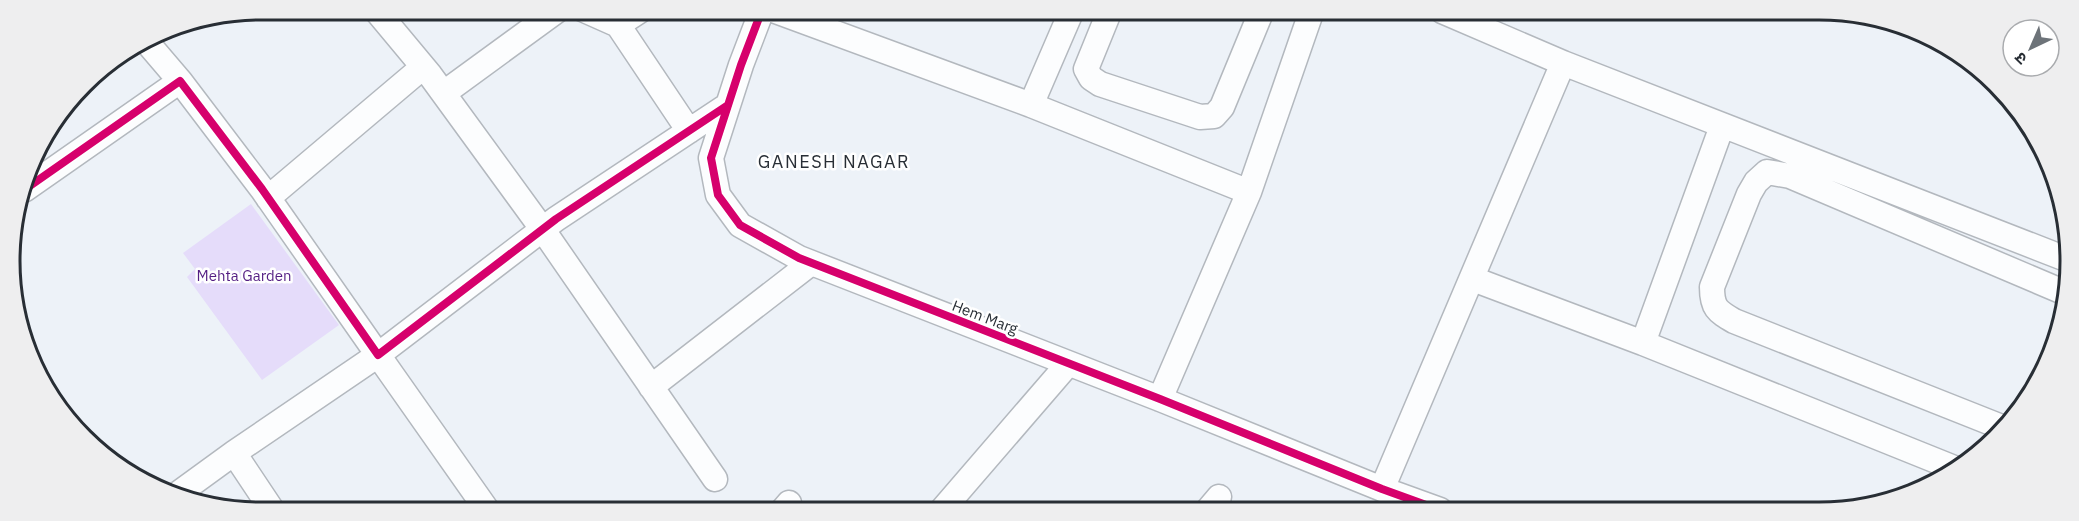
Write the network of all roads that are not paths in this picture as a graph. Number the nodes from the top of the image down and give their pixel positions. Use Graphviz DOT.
graph roads {
  1 [pos="384,20"];
  2 [pos="544,20"];
  3 [pos="607,20"];
  4 [pos="626,20"];
  5 [pos="758,20"];
  6 [pos="800,20"];
  7 [pos="1062,20"];
  8 [pos="1106,20"];
  9 [pos="1258,20"];
  10 [pos="1308,20"];
  11 [pos="1463,20"];
  12 [pos="618,25"];
  13 [pos="150,46"];
  14 [pos="1563,63"];
  15 [pos="423,67"];
  16 [pos="180,81"];
  17 [pos="444,93"];
  18 [pos="728,105"];
  19 [pos="1031,105"];
  20 [pos="1722,126"];
  21 [pos="689,131"];
  22 [pos="32,185"];
  23 [pos="1249,192"];
  24 [pos="268,198"];
  25 [pos="543,230"];
  26 [pos="2060,257"];
  27 [pos="811,263"];
  28 [pos="1473,279"];
  29 [pos="2057,289"];
  30 [pos="1643,343"];
  31 [pos="378,355"];
  32 [pos="1068,364"];
  33 [pos="651,387"];
  34 [pos="1160,399"];
  35 [pos="1995,424"];
  36 [pos="234,453"];
  37 [pos="1946,465"];
  38 [pos="715,479"];
  39 [pos="184,489"];
  40 [pos="1382,489"];
  41 [pos="267,502"];
  42 [pos="481,502"];
  43 [pos="949,502"];
  44 [pos="1418,502"];
  1 -- 15 [label="street"];
  2 -- 17 [label="street"];
  3 -- 12 [label="street"];
  4 -- 12 [label="street"];
  5 -- 18 [label="street, Hem Marg"];
  6 -- 19 [label="street"];
  7 -- 19 [label="street"];
  8 -- 9 [label="street"];
  10 -- 23 [label="street"];
  11 -- 14 [label="street"];
  12 -- 21 [label="street"];
  13 -- 16 [label="street"];
  14 -- 20 [label="street"];
  14 -- 28 [label="street"];
  15 -- 17 [label="street"];
  15 -- 24 [label="street"];
  16 -- 22 [label="street"];
  16 -- 24 [label="street"];
  17 -- 25 [label="street"];
  18 -- 21 [label="street"];
  18 -- 27 [label="street, Hem Marg"];
  19 -- 23 [label="street"];
  20 -- 26 [label="street"];
  20 -- 30 [label="street"];
  21 -- 25 [label="street"];
  23 -- 34 [label="street"];
  24 -- 31 [label="street"];
  25 -- 31 [label="street"];
  25 -- 33 [label="street"];
  27 -- 32 [label="street, Hem Marg"];
  27 -- 33 [label="street"];
  28 -- 30 [label="street"];
  28 -- 40 [label="street"];
  29 -- 35 [label="street"];
  30 -- 37 [label="street"];
  31 -- 36 [label="street"];
  31 -- 42 [label="street"];
  32 -- 34 [label="street, Hem Marg"];
  32 -- 43 [label="street"];
  33 -- 38 [label="street"];
  34 -- 40 [label="street, Hem Marg"];
  36 -- 39 [label="street"];
  36 -- 41 [label="street"];
  40 -- 44 [label="street, Hem Marg"];
}
